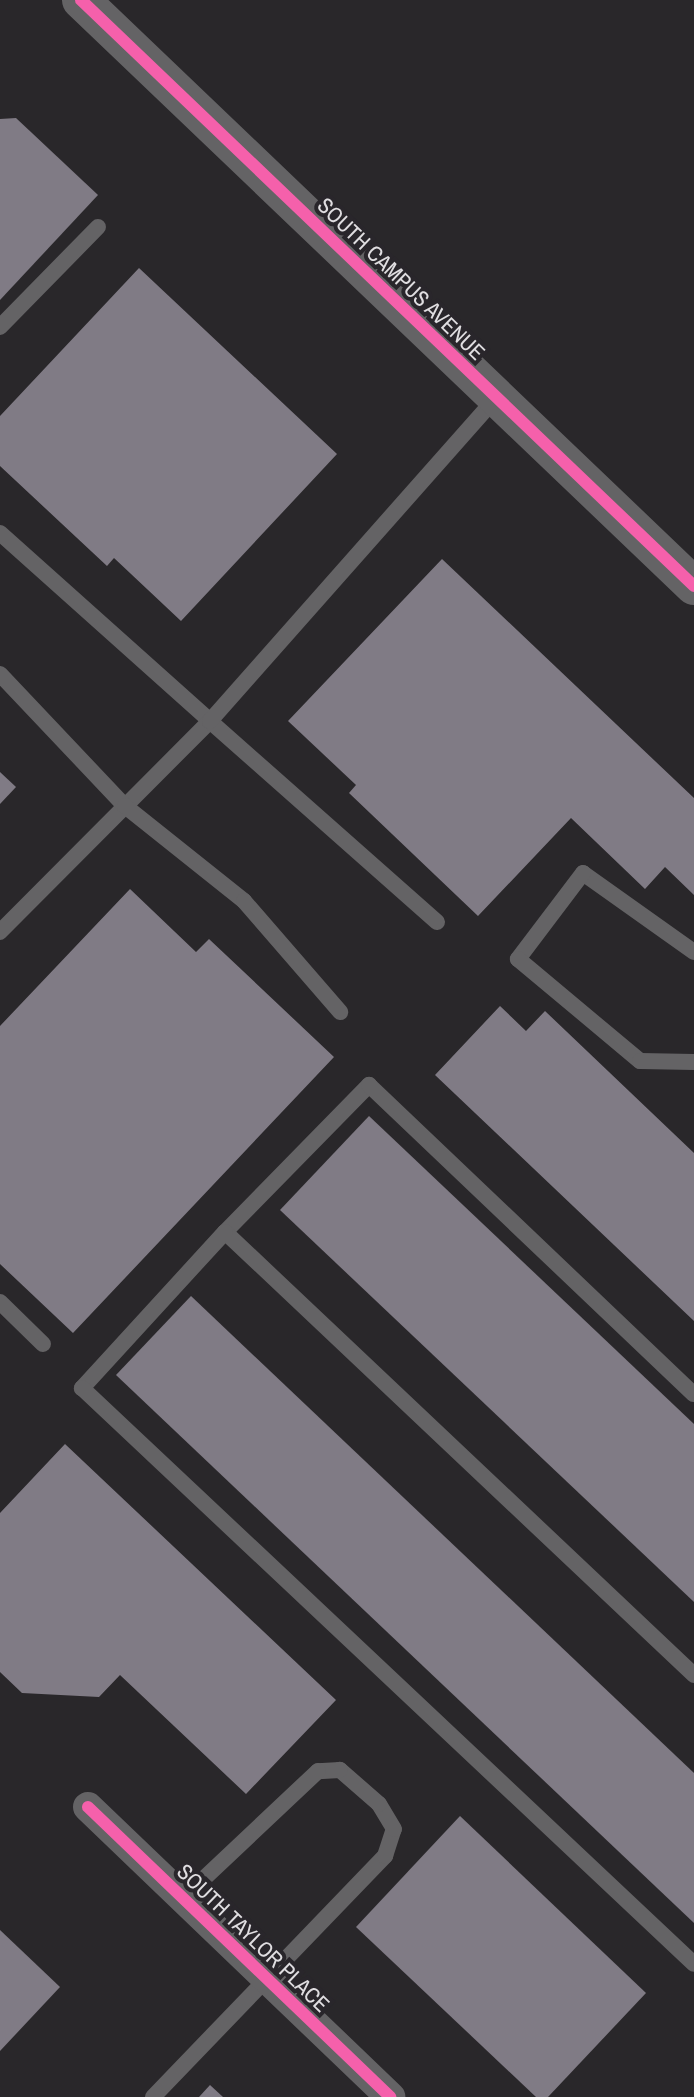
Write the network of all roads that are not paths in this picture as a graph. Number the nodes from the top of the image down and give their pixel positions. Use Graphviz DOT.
graph roads {
  1 [pos="81,0"];
  2 [pos="98,227"];
  3 [pos="0,327"];
  4 [pos="497,397"];
  5 [pos="0,533"];
  6 [pos="694,586"];
  7 [pos="0,674"];
  8 [pos="210,721"];
  9 [pos="125,806"];
  10 [pos="437,922"];
  11 [pos="0,932"];
  12 [pos="694,952"];
  13 [pos="340,1012"];
  14 [pos="694,1062"];
  15 [pos="225,1232"];
  16 [pos="0,1302"];
  17 [pos="43,1344"];
  18 [pos="694,1394"];
  19 [pos="694,1675"];
  20 [pos="88,1807"];
  21 [pos="183,1898"];
  22 [pos="694,1964"];
  23 [pos="268,1980"];
  24 [pos="153,2097"];
  25 [pos="390,2097"];
  1 -- 4 [label="street, SOUTH CAMPUS AVENUE"];
  2 -- 3 [label="lane"];
  4 -- 6 [label="street, SOUTH CAMPUS AVENUE"];
  4 -- 8 [label="lane"];
  5 -- 8 [label="lane"];
  7 -- 9 [label="lane"];
  8 -- 9 [label="lane"];
  8 -- 10 [label="lane"];
  9 -- 11 [label="lane"];
  9 -- 13 [label="lane"];
  12 -- 14 [label="lane"];
  15 -- 18 [label="lane"];
  15 -- 19 [label="lane"];
  15 -- 22 [label="lane"];
  16 -- 17 [label="lane"];
  20 -- 21 [label="street, SOUTH TAYLOR PLACE"];
  21 -- 23 [label="street, SOUTH TAYLOR PLACE"];
  21 -- 23 [label="lane"];
  23 -- 24 [label="lane"];
  23 -- 25 [label="street, SOUTH TAYLOR PLACE"];
}
